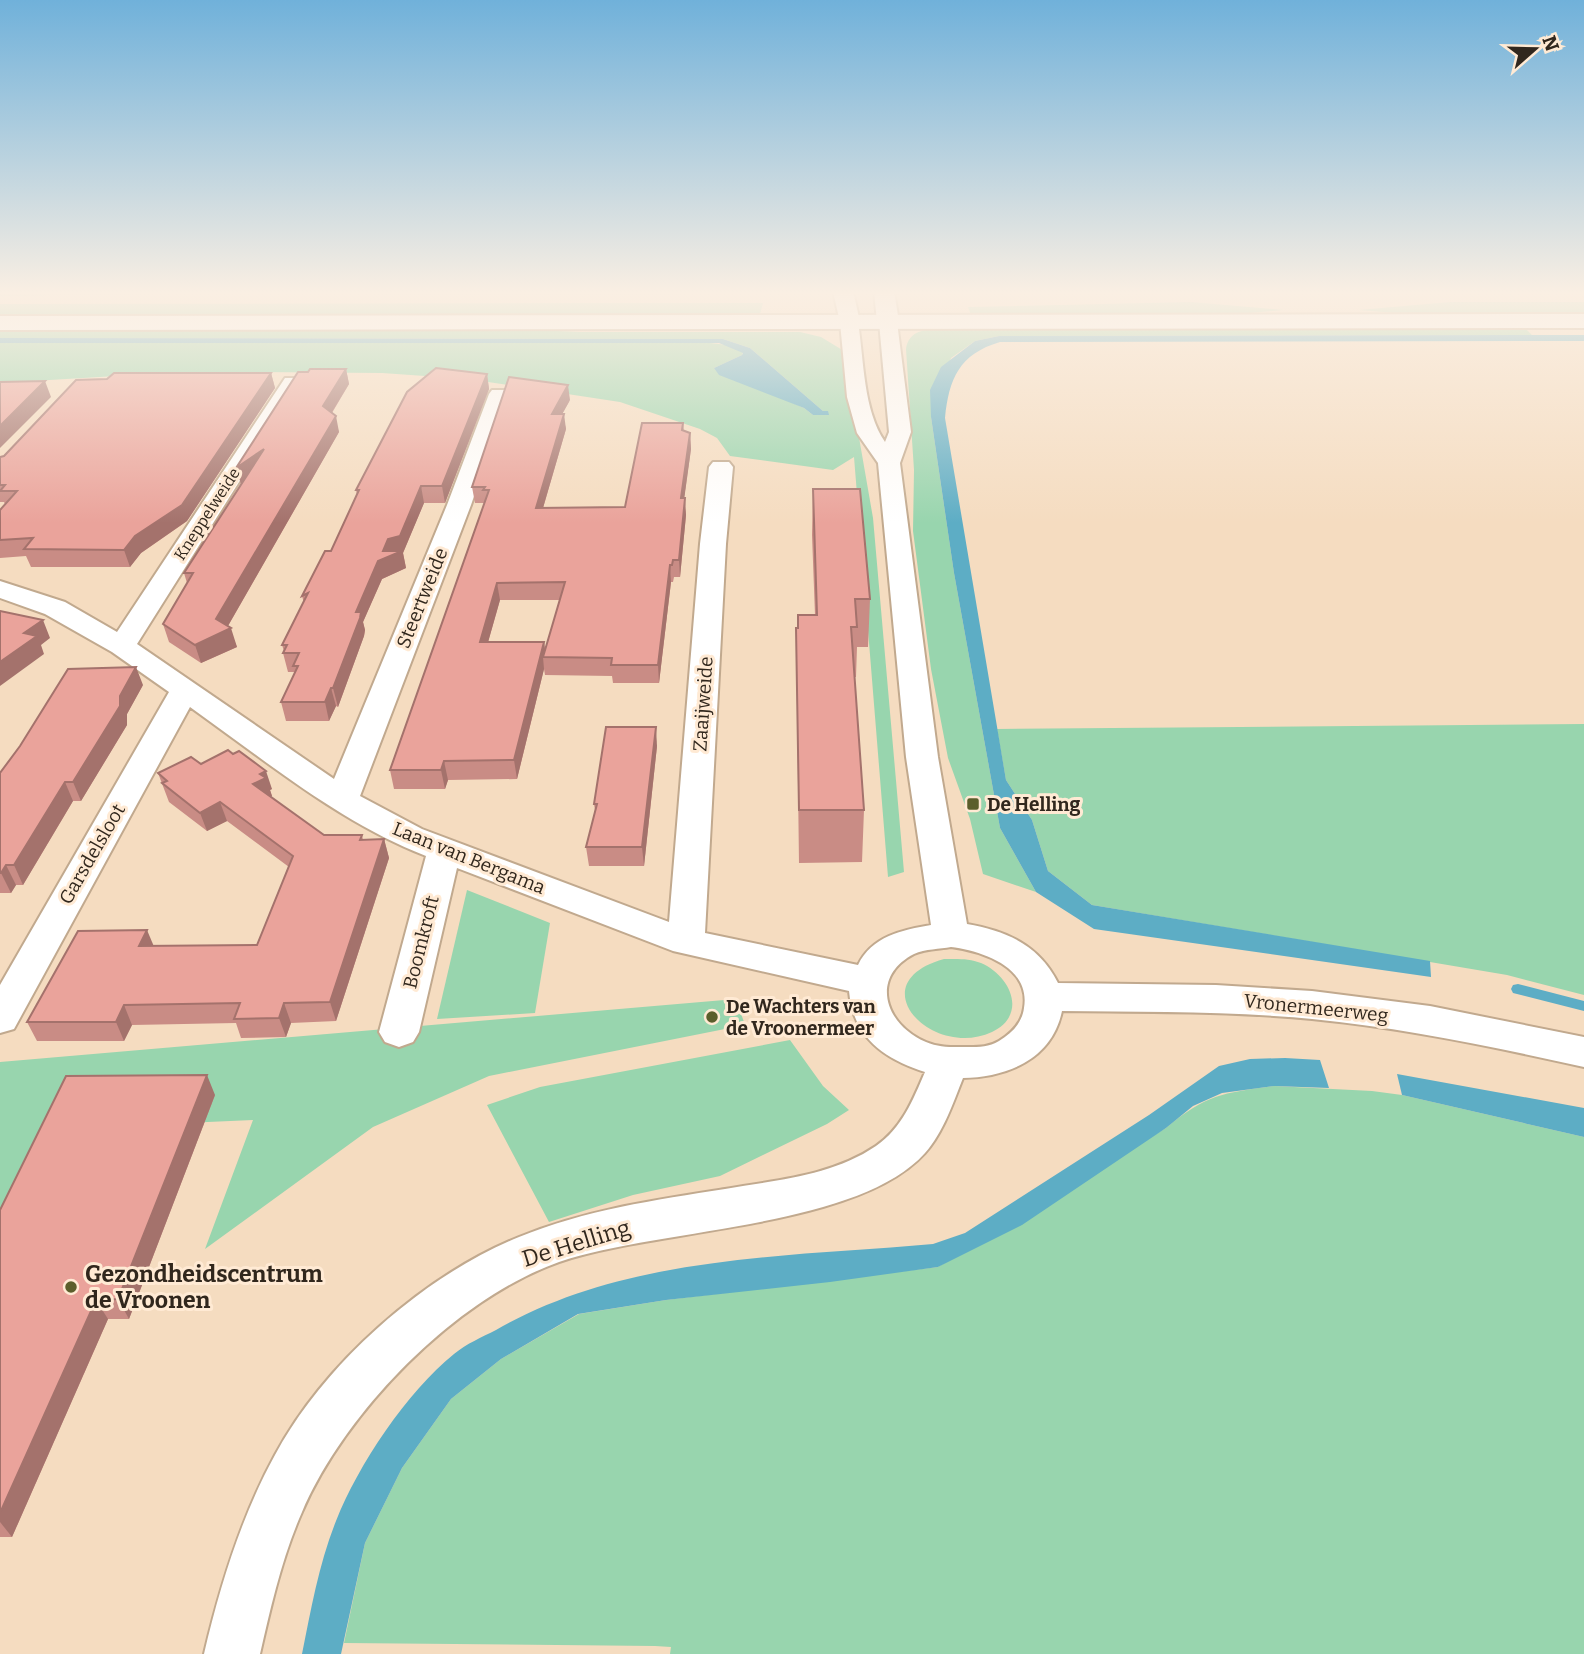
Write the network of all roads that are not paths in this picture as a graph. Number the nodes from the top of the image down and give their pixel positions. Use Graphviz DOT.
graph roads {
  1 [pos="855,368"];
  2 [pos="893,368"];
  3 [pos="292,382"];
  4 [pos="499,394"];
  5 [pos="889,463"];
  6 [pos="722,467"];
  7 [pos="0,589"];
  8 [pos="122,646"];
  9 [pos="185,690"];
  10 [pos="342,800"];
  11 [pos="444,852"];
  12 [pos="951,934"];
  13 [pos="686,942"];
  14 [pos="867,981"];
  15 [pos="1044,997"];
  16 [pos="0,1019"];
  17 [pos="399,1032"];
  18 [pos="1584,1052"];
  19 [pos="949,1064"];
  20 [pos="232,1654"];
  1 -- 5 [label="street"];
  2 -- 5 [label="street"];
  3 -- 8 [label="street, Kneppelweide"];
  4 -- 10 [label="street, Steertweide"];
  5 -- 12 [label="street"];
  6 -- 13 [label="street, Zaaijweide"];
  7 -- 8 [label="street, Laan van Bergama"];
  8 -- 9 [label="street, Laan van Bergama"];
  9 -- 10 [label="street, Laan van Bergama"];
  9 -- 16 [label="street, Garsdelsloot"];
  10 -- 11 [label="street, Laan van Bergama"];
  11 -- 13 [label="street, Laan van Bergama"];
  11 -- 17 [label="street, Boomkroft"];
  12 -- 14 [label="street"];
  12 -- 15 [label="street"];
  13 -- 14 [label="street, Laan van Bergama"];
  14 -- 19 [label="street"];
  15 -- 18 [label="street, Vronermeerweg"];
  15 -- 19 [label="street"];
  19 -- 20 [label="street, De Helling"];
}
